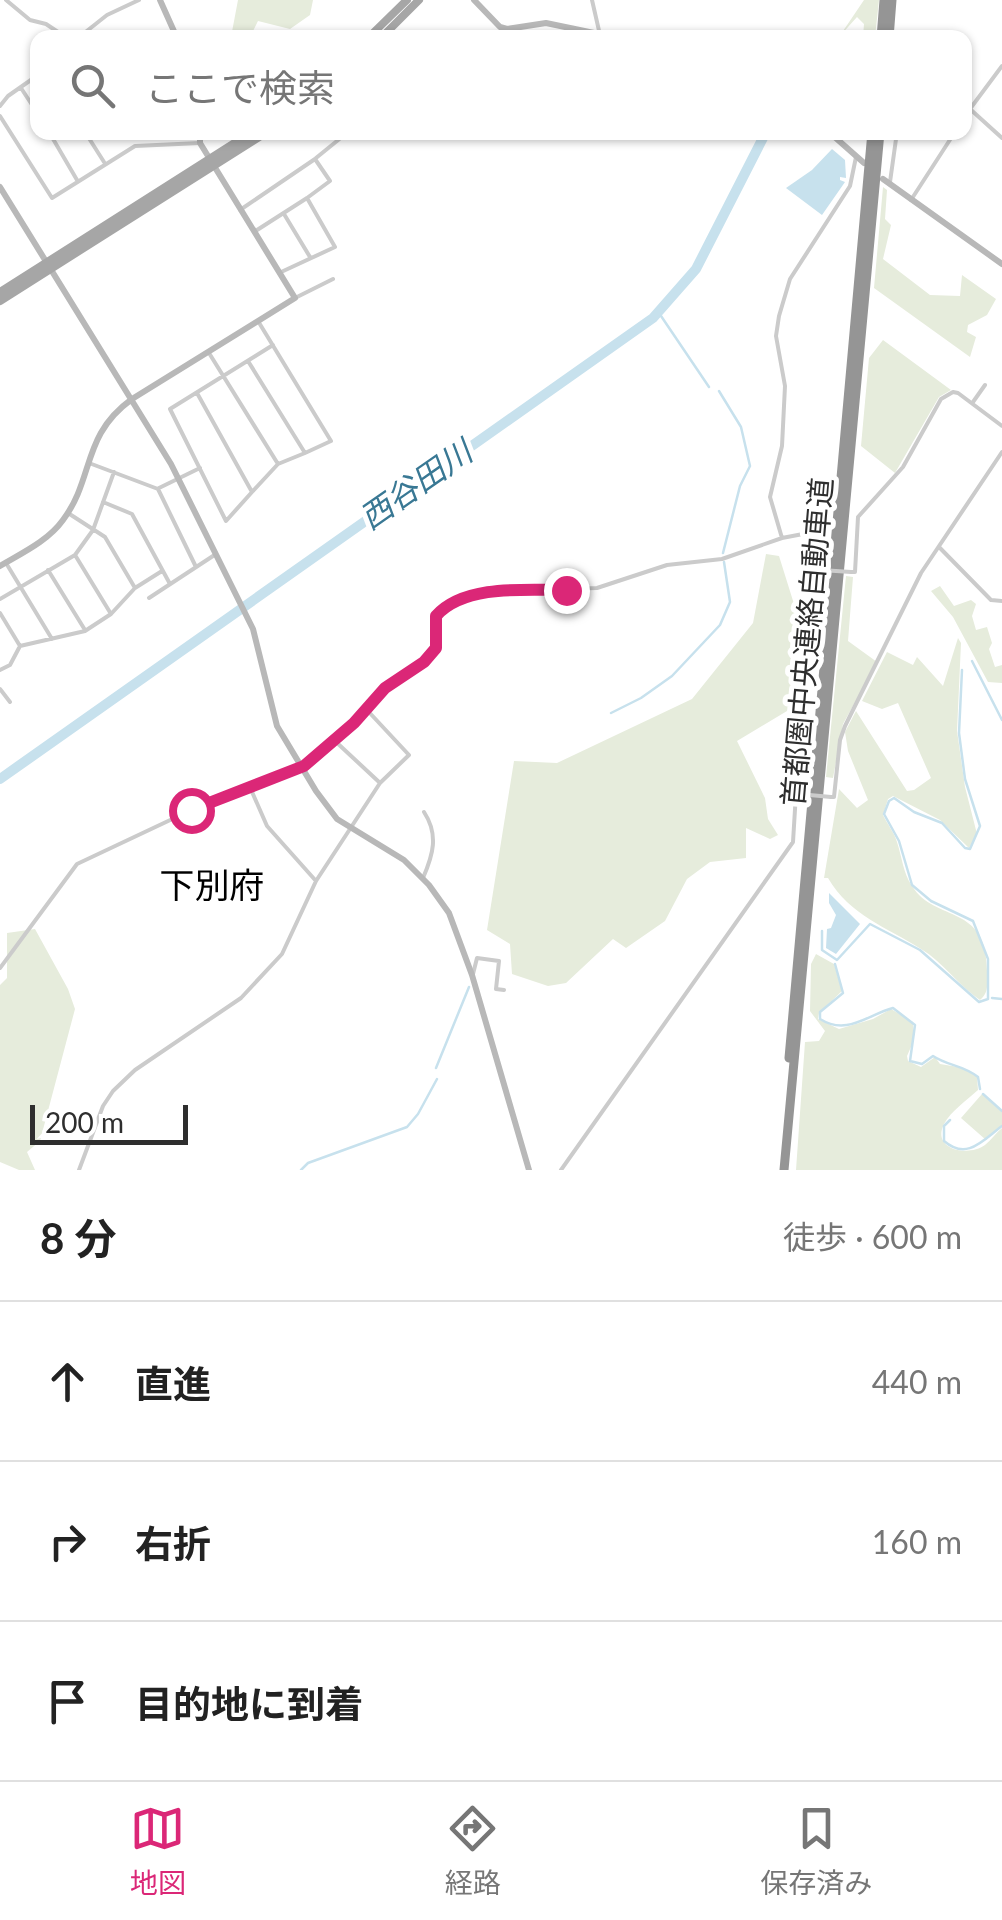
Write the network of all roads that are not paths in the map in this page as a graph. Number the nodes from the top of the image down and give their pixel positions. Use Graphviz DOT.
graph roads {
  1 [pos="6,0"];
  2 [pos="139,0"];
  3 [pos="160,0"];
  4 [pos="407,0"];
  5 [pos="419,0"];
  6 [pos="474,0"];
  7 [pos="592,0"];
  8 [pos="887,2"];
  9 [pos="55,30"];
  10 [pos="88,30"];
  11 [pos="174,30"];
  12 [pos="376,30"];
  13 [pos="388,30"];
  14 [pos="578,30"];
  15 [pos="599,30"];
  16 [pos="882,30"];
  17 [pos="889,30"];
  18 [pos="1002,66"];
  19 [pos="30,82"];
  20 [pos="22,88"];
  21 [pos="30,101"];
  22 [pos="0,106"];
  23 [pos="972,106"];
  24 [pos="972,111"];
  25 [pos="0,116"];
  26 [pos="1002,138"];
  27 [pos="53,140"];
  28 [pos="91,140"];
  29 [pos="242,140"];
  30 [pos="253,140"];
  31 [pos="338,140"];
  32 [pos="838,140"];
  33 [pos="871,140"];
  34 [pos="879,140"];
  35 [pos="895,140"];
  36 [pos="950,140"];
  37 [pos="200,143"];
  38 [pos="856,156"];
  39 [pos="315,159"];
  40 [pos="864,163"];
  41 [pos="105,164"];
  42 [pos="212,164"];
  43 [pos="886,181"];
  44 [pos="78,182"];
  45 [pos="0,186"];
  46 [pos="307,198"];
  47 [pos="911,200"];
  48 [pos="240,210"];
  49 [pos="284,214"];
  50 [pos="254,232"];
  51 [pos="310,257"];
  52 [pos="1002,264"];
  53 [pos="50,265"];
  54 [pos="280,273"];
  55 [pos="333,279"];
  56 [pos="0,292"];
  57 [pos="295,298"];
  58 [pos="0,301"];
  59 [pos="258,321"];
  60 [pos="272,345"];
  61 [pos="208,352"];
  62 [pos="248,361"];
  63 [pos="223,376"];
  64 [pos="985,386"];
  65 [pos="196,393"];
  66 [pos="132,399"];
  67 [pos="972,403"];
  68 [pos="1002,426"];
  69 [pos="1002,452"];
  70 [pos="305,453"];
  71 [pos="87,462"];
  72 [pos="278,464"];
  73 [pos="200,468"];
  74 [pos="114,472"];
  75 [pos="178,478"];
  76 [pos="158,488"];
  77 [pos="252,492"];
  78 [pos="103,502"];
  79 [pos="68,514"];
  80 [pos="93,530"];
  81 [pos="782,538"];
  82 [pos="938,547"];
  83 [pos="216,554"];
  84 [pos="75,556"];
  85 [pos="3,564"];
  86 [pos="196,567"];
  87 [pos="48,570"];
  88 [pos="162,570"];
  89 [pos="170,584"];
  90 [pos="20,587"];
  91 [pos="135,588"];
  92 [pos="0,598"];
  93 [pos="149,598"];
  94 [pos="1002,601"];
  95 [pos="0,613"];
  96 [pos="112,614"];
  97 [pos="85,630"];
  98 [pos="52,639"];
  99 [pos="20,646"];
  100 [pos="0,670"];
  101 [pos="0,689"];
  102 [pos="10,702"];
  103 [pos="367,710"];
  104 [pos="335,741"];
  105 [pos="301,767"];
  106 [pos="380,783"];
  107 [pos="250,786"];
  108 [pos="424,812"];
  109 [pos="352,828"];
  110 [pos="423,878"];
  111 [pos="316,881"];
  112 [pos="0,968"];
  113 [pos="472,974"];
  114 [pos="504,990"];
  115 [pos="785,1156"];
  116 [pos="78,1170"];
  117 [pos="529,1170"];
  118 [pos="561,1170"];
  119 [pos="784,1170"];
  1 -- 9 [label="street"];
  2 -- 10 [label="street"];
  3 -- 11 [label="street"];
  4 -- 12 [label="main road"];
  5 -- 13 [label="main road"];
  6 -- 14 [label="street"];
  7 -- 15 [label="street"];
  8 -- 16 [label="highway"];
  8 -- 17 [label="highway"];
  18 -- 23 [label="street"];
  19 -- 20 [label="street"];
  20 -- 21 [label="street"];
  20 -- 22 [label="street"];
  24 -- 26 [label="street"];
  25 -- 44 [label="street"];
  27 -- 44 [label="street"];
  28 -- 41 [label="street"];
  29 -- 42 [label="main road"];
  30 -- 42 [label="main road"];
  31 -- 39 [label="street"];
  32 -- 38 [label="street"];
  33 -- 115 [label="highway, 首都圏中央連絡自動車道"];
  34 -- 115 [label="highway, 首都圏中央連絡自動車道"];
  35 -- 43 [label="street"];
  36 -- 47 [label="street"];
  37 -- 41 [label="street"];
  37 -- 42 [label="street"];
  38 -- 40 [label="street"];
  38 -- 81 [label="street"];
  39 -- 46 [label="street"];
  39 -- 48 [label="street"];
  41 -- 44 [label="street"];
  42 -- 48 [label="street"];
  42 -- 53 [label="main road"];
  43 -- 47 [label="street"];
  45 -- 53 [label="street"];
  46 -- 49 [label="street"];
  46 -- 51 [label="street"];
  47 -- 52 [label="street"];
  48 -- 50 [label="street"];
  49 -- 50 [label="street"];
  49 -- 51 [label="street"];
  50 -- 54 [label="street"];
  51 -- 54 [label="street"];
  53 -- 56 [label="main road"];
  53 -- 58 [label="main road"];
  53 -- 66 [label="street"];
  54 -- 57 [label="street"];
  55 -- 57 [label="street"];
  57 -- 59 [label="street"];
  59 -- 60 [label="street"];
  59 -- 61 [label="street"];
  60 -- 62 [label="street"];
  60 -- 70 [label="street"];
  61 -- 63 [label="street"];
  61 -- 66 [label="street"];
  62 -- 63 [label="street"];
  62 -- 70 [label="street"];
  63 -- 65 [label="street"];
  63 -- 72 [label="street"];
  64 -- 67 [label="street"];
  65 -- 73 [label="street"];
  65 -- 77 [label="street"];
  66 -- 71 [label="street"];
  66 -- 75 [label="street"];
  67 -- 68 [label="street"];
  67 -- 81 [label="street, bridge"];
  69 -- 82 [label="street"];
  70 -- 72 [label="street"];
  71 -- 74 [label="street"];
  71 -- 79 [label="street"];
  72 -- 77 [label="street"];
  73 -- 75 [label="street"];
  73 -- 77 [label="street"];
  74 -- 76 [label="street"];
  74 -- 78 [label="street"];
  75 -- 76 [label="street"];
  75 -- 83 [label="street"];
  76 -- 86 [label="street"];
  78 -- 80 [label="street"];
  78 -- 88 [label="street"];
  79 -- 80 [label="street"];
  79 -- 85 [label="street"];
  80 -- 84 [label="street"];
  80 -- 91 [label="street"];
  81 -- 103 [label="street"];
  82 -- 94 [label="street"];
  82 -- 118 [label="street, bridge"];
  83 -- 86 [label="street"];
  83 -- 105 [label="street"];
  84 -- 87 [label="street"];
  84 -- 96 [label="street"];
  85 -- 90 [label="street"];
  86 -- 89 [label="street"];
  87 -- 90 [label="street"];
  87 -- 97 [label="street"];
  88 -- 89 [label="street"];
  88 -- 91 [label="street"];
  89 -- 93 [label="street"];
  90 -- 92 [label="street"];
  90 -- 98 [label="street"];
  91 -- 96 [label="street"];
  95 -- 99 [label="street"];
  96 -- 97 [label="street"];
  97 -- 98 [label="street"];
  98 -- 99 [label="street"];
  99 -- 100 [label="street"];
  101 -- 102 [label="street"];
  103 -- 104 [label="street"];
  103 -- 106 [label="street"];
  104 -- 105 [label="street"];
  104 -- 106 [label="street"];
  105 -- 107 [label="street"];
  105 -- 109 [label="street"];
  106 -- 109 [label="street"];
  107 -- 111 [label="street"];
  107 -- 112 [label="street"];
  108 -- 110 [label="street"];
  109 -- 110 [label="street"];
  109 -- 111 [label="street"];
  110 -- 113 [label="street"];
  111 -- 116 [label="street"];
  113 -- 114 [label="street"];
  113 -- 117 [label="street"];
  115 -- 119 [label="highway, 首都圏中央連絡自動車道"];
}
